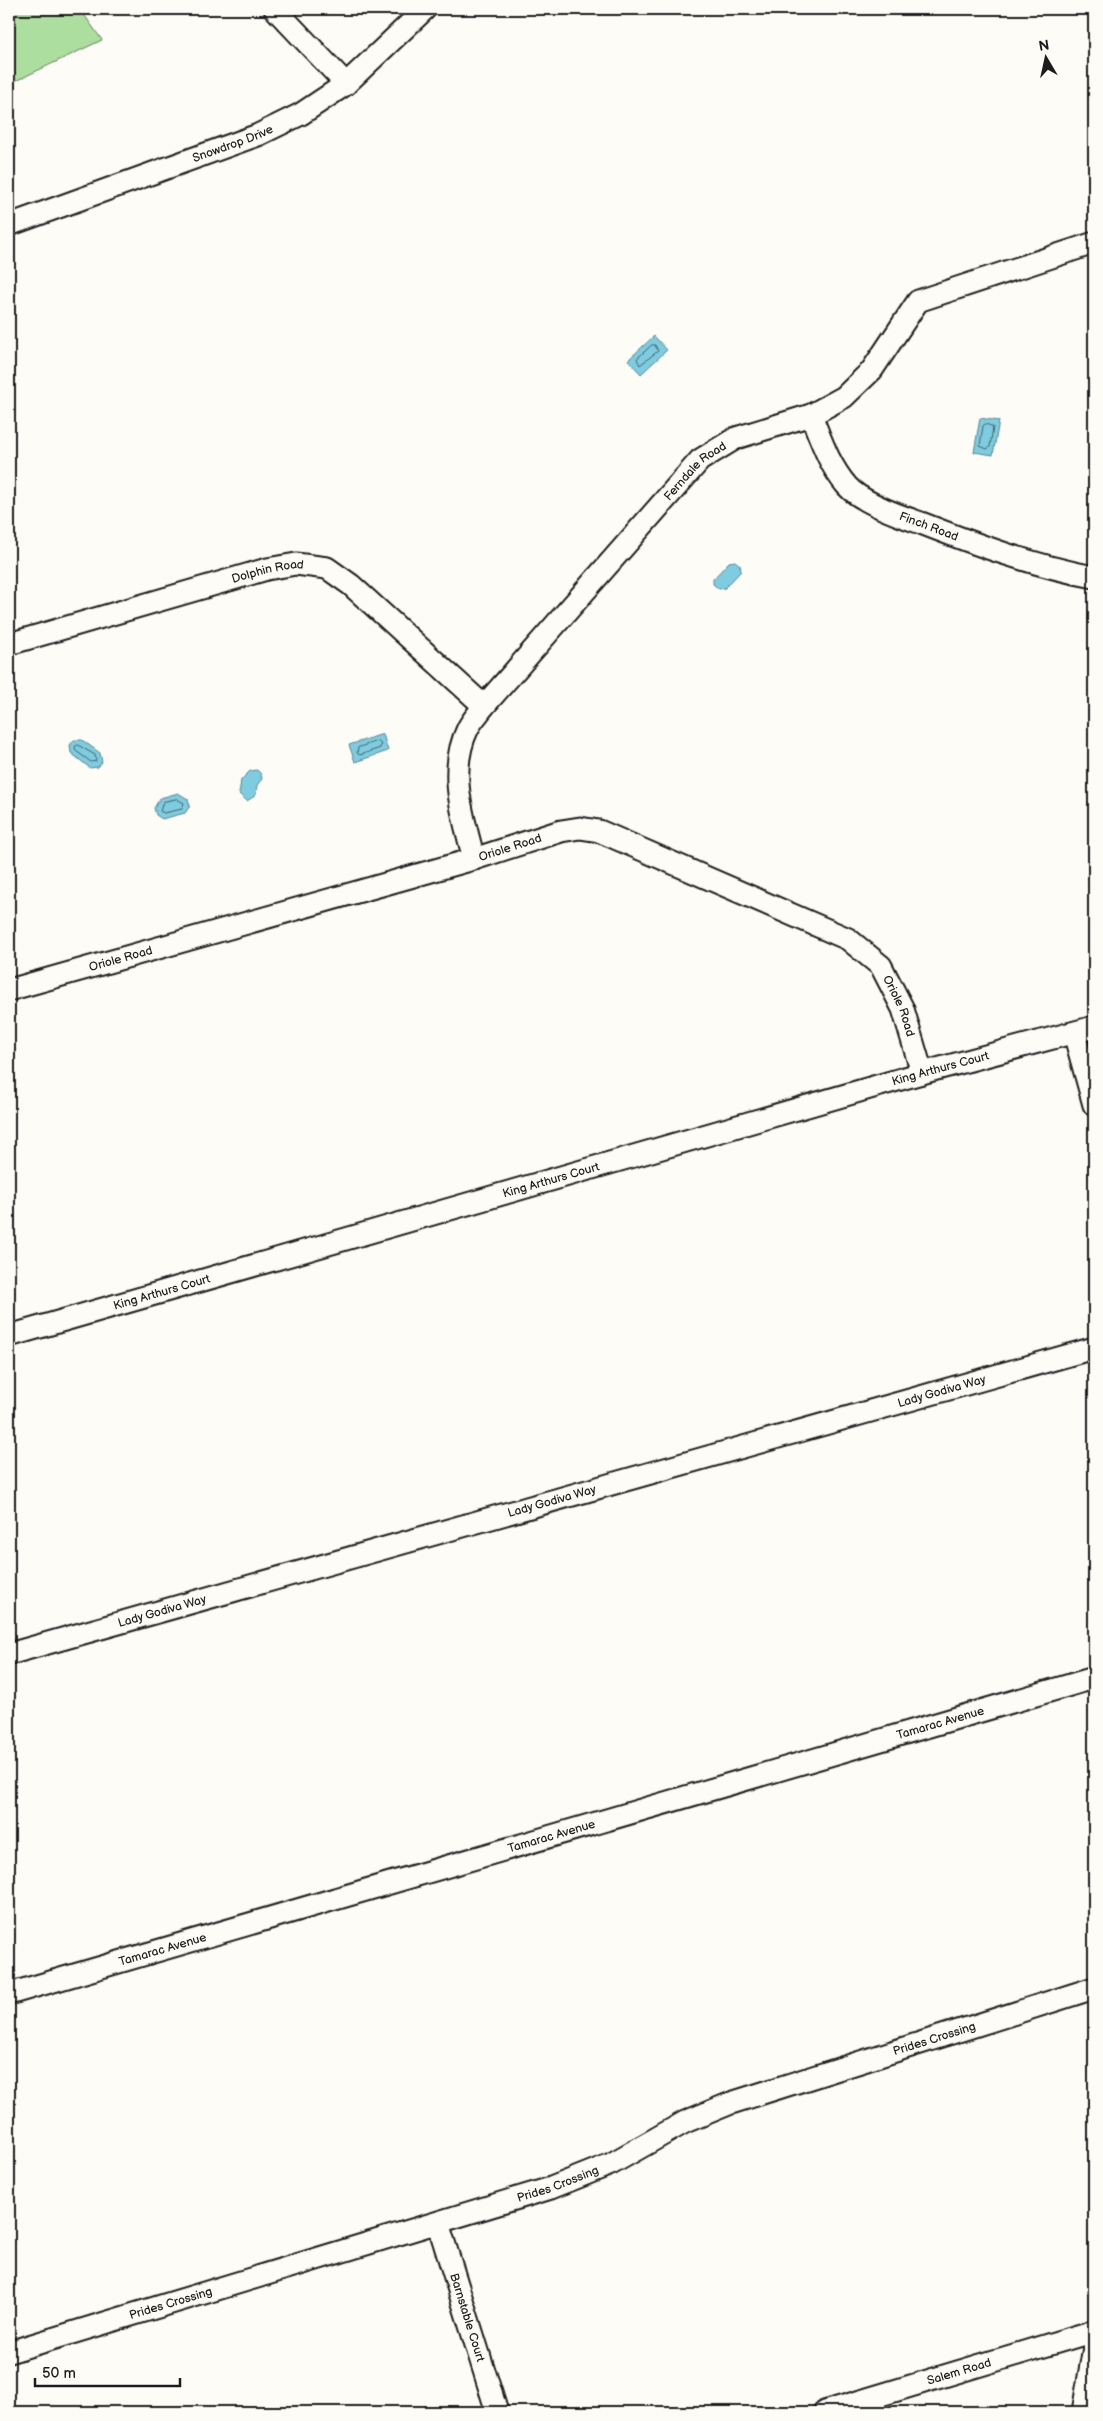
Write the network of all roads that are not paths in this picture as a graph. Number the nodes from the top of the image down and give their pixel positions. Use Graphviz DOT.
graph roads {
  1 [pos="274,9"];
  2 [pos="425,9"];
  3 [pos="346,84"];
  4 [pos="9,225"];
  5 [pos="1094,243"];
  6 [pos="811,415"];
  7 [pos="1094,577"];
  8 [pos="9,644"];
  9 [pos="484,706"];
  10 [pos="474,859"];
  11 [pos="9,990"];
  12 [pos="1084,1030"];
  13 [pos="922,1073"];
  14 [pos="1094,1105"];
  15 [pos="9,1336"];
  16 [pos="1094,1348"];
  17 [pos="9,1654"];
  18 [pos="1094,1678"];
  19 [pos="1094,1988"];
  20 [pos="9,1994"];
  21 [pos="438,2223"];
  22 [pos="1094,2331"];
  23 [pos="1094,2348"];
  24 [pos="9,2352"];
  25 [pos="497,2412"];
  26 [pos="824,2412"];
  27 [pos="1083,2412"];
  1 -- 3 [label="street"];
  2 -- 3 [label="street, Snowdrop Drive"];
  3 -- 4 [label="street, Snowdrop Drive"];
  5 -- 6 [label="street, Ferndale Road"];
  6 -- 7 [label="street, Finch Road"];
  6 -- 9 [label="street, Ferndale Road"];
  8 -- 9 [label="street, Dolphin Road"];
  9 -- 10 [label="street, Ferndale Road"];
  10 -- 11 [label="street, Oriole Road"];
  10 -- 13 [label="street, Oriole Road"];
  12 -- 13 [label="street, King Arthurs Court"];
  12 -- 14 [label="street"];
  13 -- 15 [label="street, King Arthurs Court"];
  16 -- 17 [label="street, Lady Godiva Way"];
  18 -- 20 [label="street, Tamarac Avenue"];
  19 -- 21 [label="street, Prides Crossing"];
  21 -- 24 [label="street, Prides Crossing"];
  21 -- 25 [label="street, Barnstable Court"];
  22 -- 26 [label="street, Salem Road"];
  23 -- 27 [label="street"];
}
